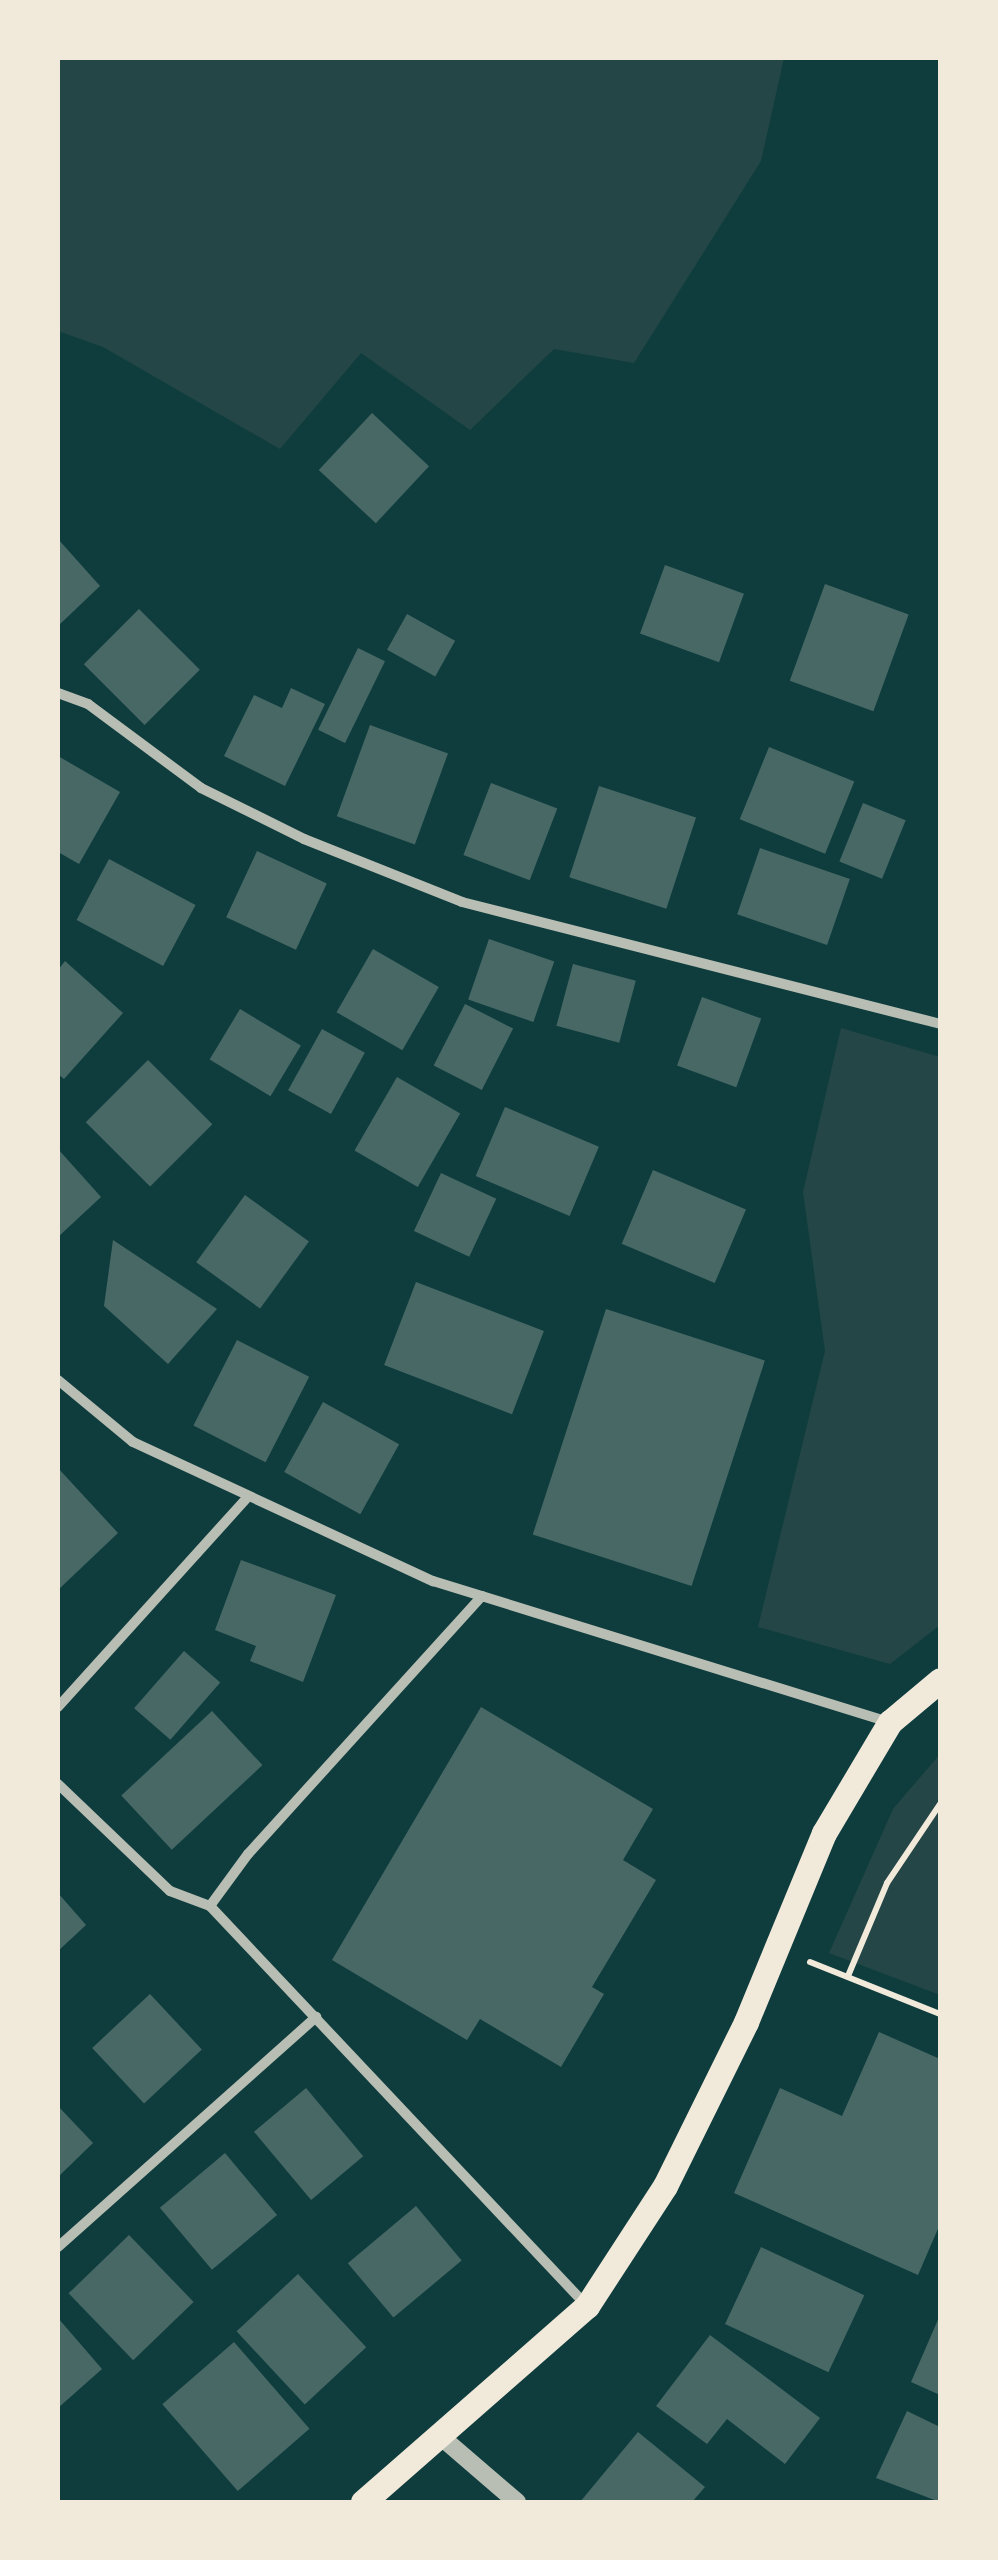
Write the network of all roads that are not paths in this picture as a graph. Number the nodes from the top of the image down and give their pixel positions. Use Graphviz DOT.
graph roads {
  1 [pos="58,693"];
  2 [pos="940,1024"];
  3 [pos="58,1380"];
  4 [pos="247,1498"];
  5 [pos="482,1596"];
  6 [pos="940,1680"];
  7 [pos="58,1708"];
  8 [pos="890,1722"];
  9 [pos="58,1784"];
  10 [pos="210,1906"];
  11 [pos="316,2017"];
  12 [pos="58,2248"];
  13 [pos="587,2306"];
  14 [pos="440,2435"];
  15 [pos="363,2502"];
  16 [pos="518,2502"];
  1 -- 2 [label="street"];
  3 -- 4 [label="street"];
  4 -- 5 [label="street"];
  4 -- 7 [label="street"];
  5 -- 8 [label="street"];
  5 -- 10 [label="street"];
  6 -- 8 [label="main road"];
  8 -- 13 [label="main road"];
  9 -- 10 [label="street"];
  10 -- 11 [label="street"];
  11 -- 12 [label="street"];
  11 -- 13 [label="street"];
  13 -- 14 [label="main road"];
  14 -- 15 [label="main road"];
  14 -- 16 [label="street"];
}
